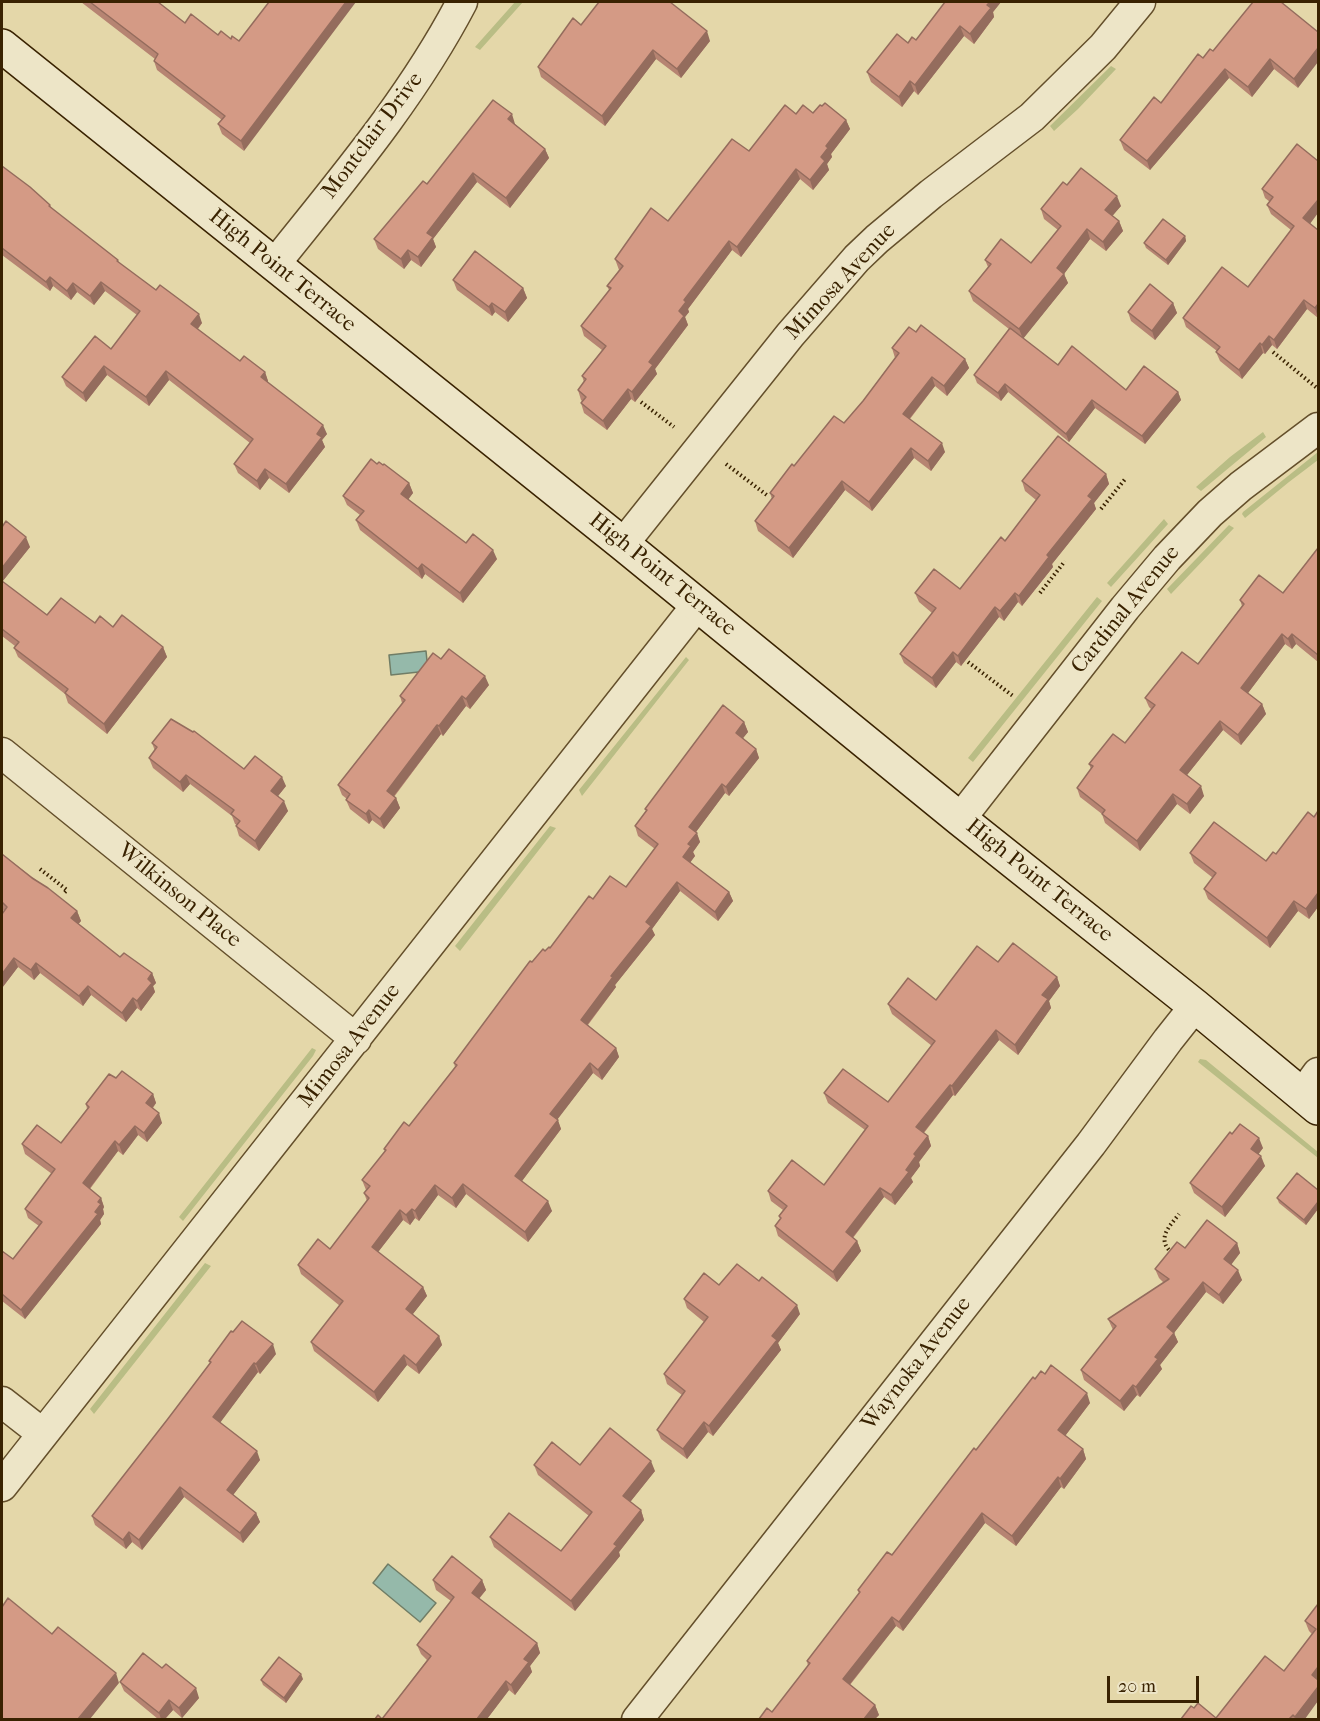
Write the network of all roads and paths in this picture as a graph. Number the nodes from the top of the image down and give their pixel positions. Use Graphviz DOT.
graph roads {
  1 [pos="462,2"];
  2 [pos="1140,2"];
  3 [pos="2,46"];
  4 [pos="274,265"];
  5 [pos="1274,352"];
  6 [pos="1317,388"];
  7 [pos="641,402"];
  8 [pos="674,427"];
  9 [pos="1318,428"];
  10 [pos="725,463"];
  11 [pos="1126,478"];
  12 [pos="768,496"];
  13 [pos="1101,508"];
  14 [pos="623,544"];
  15 [pos="1065,561"];
  16 [pos="1040,593"];
  17 [pos="698,604"];
  18 [pos="968,662"];
  19 [pos="1013,696"];
  20 [pos="2,753"];
  21 [pos="960,819"];
  22 [pos="40,869"];
  23 [pos="63,894"];
  24 [pos="1195,1006"];
  25 [pos="356,1039"];
  26 [pos="1313,1092"];
  27 [pos="1179,1214"];
  28 [pos="1174,1254"];
  29 [pos="2,1402"];
  30 [pos="42,1434"];
  31 [pos="2,1486"];
  32 [pos="637,1719"];
  1 -- 4 [label="street, Montclair Drive"];
  2 -- 14 [label="street, Mimosa Avenue"];
  3 -- 4 [label="street, High Point Terrace"];
  4 -- 14 [label="street, High Point Terrace"];
  5 -- 6 [label="path"];
  7 -- 8 [label="path"];
  9 -- 21 [label="street, Cardinal Avenue"];
  10 -- 12 [label="path"];
  11 -- 13 [label="path"];
  14 -- 17 [label="street, High Point Terrace"];
  15 -- 16 [label="path"];
  17 -- 21 [label="street, High Point Terrace"];
  17 -- 25 [label="street, Mimosa Avenue"];
  18 -- 19 [label="path"];
  20 -- 25 [label="street, Wilkinson Place"];
  21 -- 24 [label="street, High Point Terrace"];
  22 -- 23 [label="path"];
  24 -- 26 [label="street, High Point Terrace"];
  24 -- 32 [label="street, Waynoka Avenue"];
  25 -- 30 [label="street, Mimosa Avenue"];
  27 -- 28 [label="path"];
  29 -- 30 [label="street"];
  30 -- 31 [label="street, Mimosa Avenue"];
}
